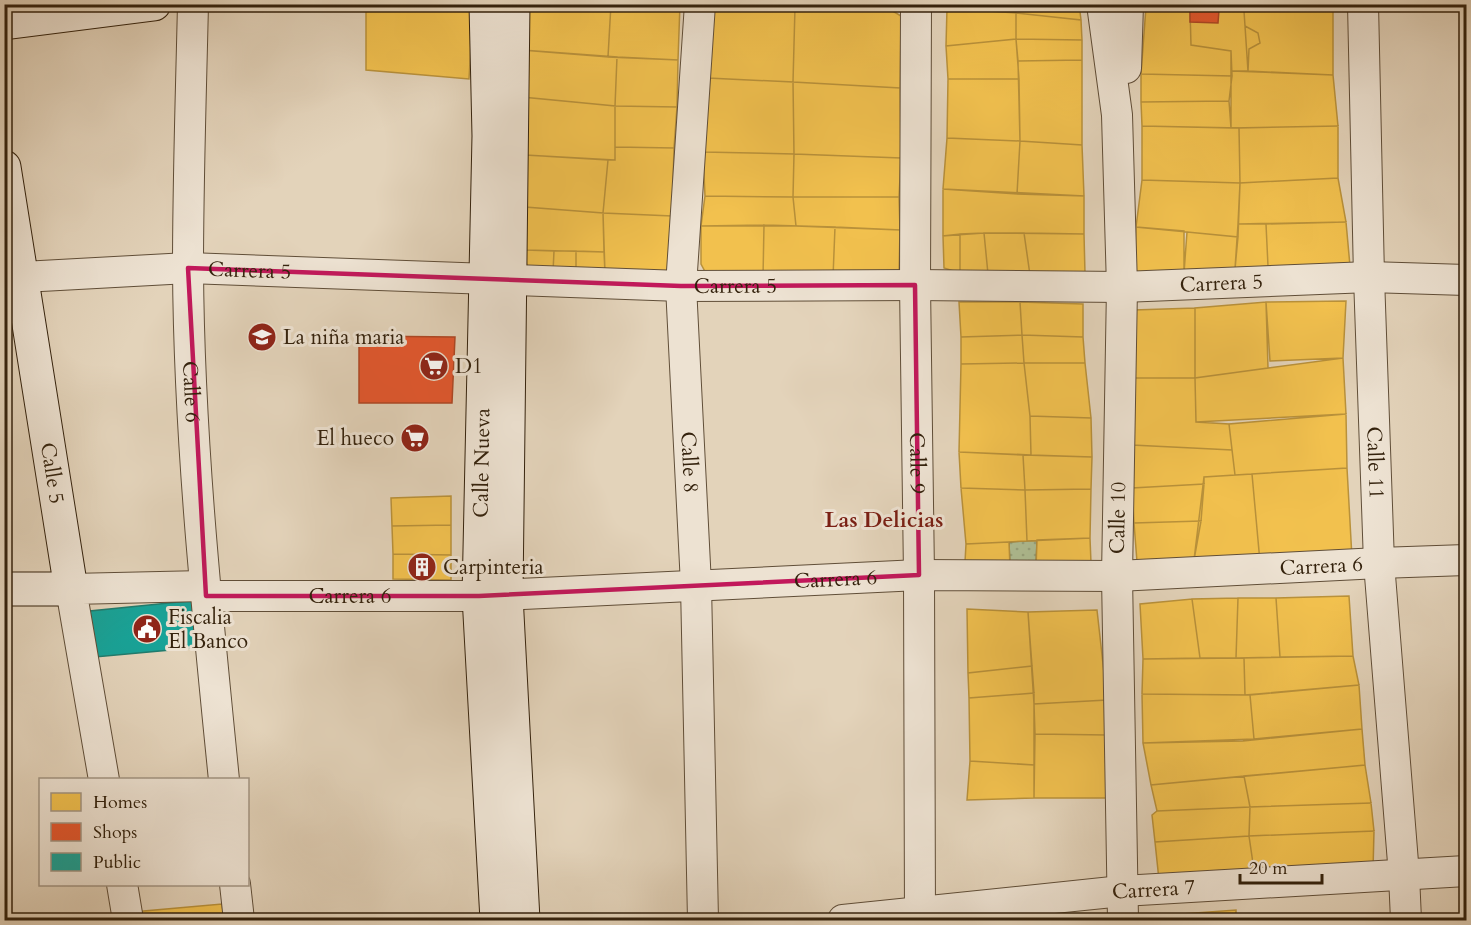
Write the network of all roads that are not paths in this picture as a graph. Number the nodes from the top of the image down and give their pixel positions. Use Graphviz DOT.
graph roads {
  1 [pos="154,4"];
  2 [pos="192,4"];
  3 [pos="486,4"];
  4 [pos="513,4"];
  5 [pos="700,4"];
  6 [pos="916,4"];
  7 [pos="1102,4"];
  8 [pos="1128,4"];
  9 [pos="1363,4"];
  10 [pos="4,23"];
  11 [pos="1117,115"];
  12 [pos="501,136"];
  13 [pos="4,167"];
  14 [pos="188,268"];
  15 [pos="13,277"];
  16 [pos="1369,277"];
  17 [pos="498,280"];
  18 [pos="1467,280"];
  19 [pos="915,285"];
  20 [pos="681,286"];
  21 [pos="1122,287"];
  22 [pos="1467,560"];
  23 [pos="1379,562"];
  24 [pos="919,575"];
  25 [pos="1117,576"];
  26 [pos="696,585"];
  27 [pos="71,588"];
  28 [pos="4,590"];
  29 [pos="205,591"];
  30 [pos="493,595"];
  31 [pos="104,778"];
  32 [pos="224,778"];
  33 [pos="1467,871"];
  34 [pos="1404,875"];
  35 [pos="122,886"];
  36 [pos="235,886"];
  37 [pos="1122,891"];
  38 [pos="920,917"];
  39 [pos="128,921"];
  40 [pos="238,921"];
  41 [pos="497,921"];
  42 [pos="523,921"];
  43 [pos="703,921"];
  44 [pos="843,921"];
  45 [pos="1123,921"];
  46 [pos="1406,921"];
  1 -- 10 [label="main road"];
  2 -- 14 [label="street, Calle 6"];
  3 -- 12 [label="main road, Calle Nueva"];
  4 -- 12 [label="main road, Calle Nueva"];
  5 -- 20 [label="street, Calle 8"];
  6 -- 19 [label="street, Calle 9"];
  7 -- 11 [label="street, Calle 10"];
  8 -- 11 [label="street, Calle 10"];
  9 -- 16 [label="street, Calle 11"];
  11 -- 21 [label="street, Calle 10"];
  12 -- 17 [label="main road, Calle Nueva"];
  13 -- 15 [label="main road, Calle 5"];
  14 -- 15 [label="street, Carrera 5"];
  14 -- 17 [label="street, Carrera 5"];
  14 -- 29 [label="street, Calle 6"];
  15 -- 27 [label="main road, Calle 5"];
  16 -- 18 [label="street, Carrera 5"];
  16 -- 21 [label="street, Carrera 5"];
  16 -- 23 [label="street, Calle 11"];
  17 -- 20 [label="street, Carrera 5"];
  17 -- 30 [label="main road, Calle Nueva"];
  19 -- 20 [label="street, Carrera 5"];
  19 -- 21 [label="street, Carrera 5"];
  19 -- 24 [label="street, Calle 9"];
  20 -- 26 [label="street, Calle 8"];
  21 -- 25 [label="street, Calle 10"];
  22 -- 23 [label="street, Carrera 6"];
  23 -- 25 [label="street, Carrera 6"];
  23 -- 34 [label="street, Calle 11"];
  24 -- 25 [label="street, Carrera 6"];
  24 -- 26 [label="street, Carrera 6"];
  24 -- 38 [label="street, Calle 9"];
  25 -- 37 [label="street, Calle 10"];
  26 -- 30 [label="street, Carrera 6"];
  26 -- 43 [label="street, Calle 8"];
  27 -- 28 [label="main road, Carrera 6"];
  27 -- 29 [label="street, Carrera 6"];
  27 -- 31 [label="street, Calle 5"];
  29 -- 30 [label="street, Carrera 6"];
  29 -- 32 [label="street, Calle 6"];
  30 -- 41 [label="main road, Calle Nueva"];
  30 -- 42 [label="main road, Calle Nueva"];
  33 -- 34 [label="street, Carrera 7"];
  34 -- 37 [label="street, Carrera 7"];
  34 -- 46 [label="street, Calle 11"];
  35 -- 39 [label="street"];
  36 -- 40 [label="street"];
  37 -- 38 [label="street, Carrera 7"];
  37 -- 45 [label="street, Calle 10"];
  38 -- 44 [label="street, Carrera 7"];
}
